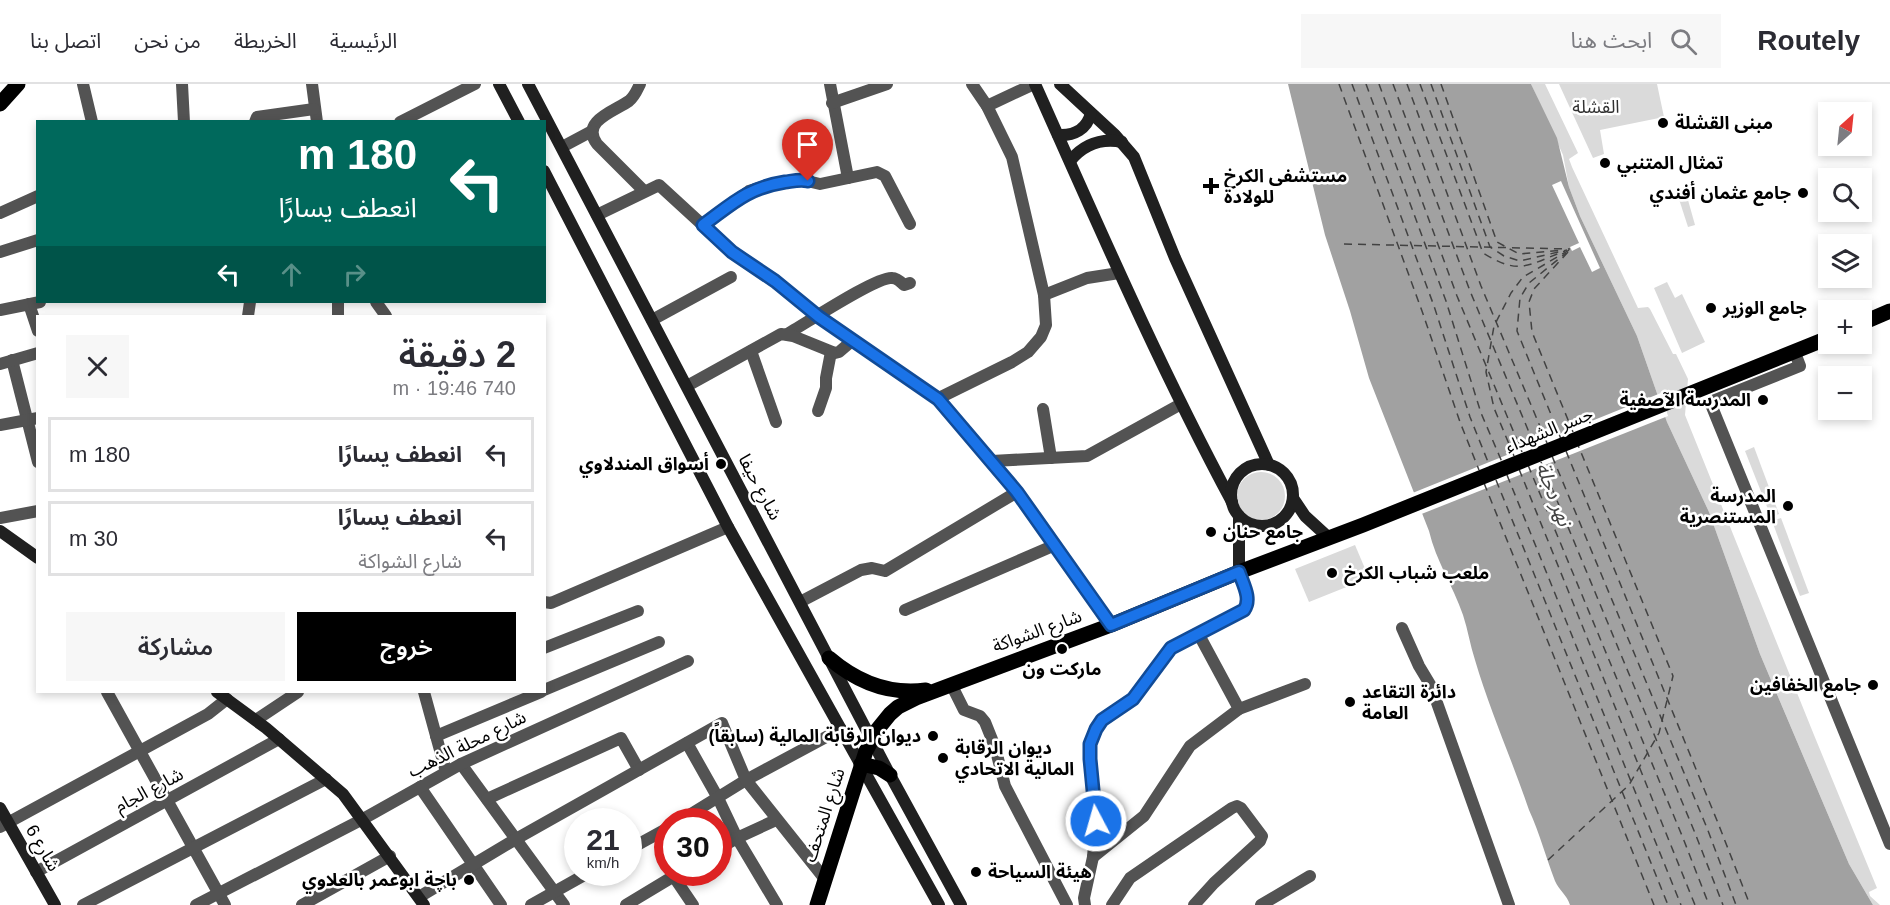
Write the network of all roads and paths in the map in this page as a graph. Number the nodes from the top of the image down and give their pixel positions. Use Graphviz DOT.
graph roads {
  1 [pos="5,84"];
  2 [pos="18,84"];
  3 [pos="83,84"];
  4 [pos="182,84"];
  5 [pos="312,84"];
  6 [pos="475,84"];
  7 [pos="500,84"];
  8 [pos="528,84"];
  9 [pos="640,84"];
  10 [pos="830,84"];
  11 [pos="887,84"];
  12 [pos="972,84"];
  13 [pos="1035,84"];
  14 [pos="1060,84"];
  15 [pos="0,88"];
  16 [pos="832,103"];
  17 [pos="0,104"];
  18 [pos="987,106"];
  19 [pos="1091,113"];
  20 [pos="315,115"];
  21 [pos="92,120"];
  22 [pos="184,120"];
  23 [pos="256,120"];
  24 [pos="404,120"];
  25 [pos="518,120"];
  26 [pos="592,131"];
  27 [pos="1058,135"];
  28 [pos="1122,142"];
  29 [pos="561,147"];
  30 [pos="1070,160"];
  31 [pos="546,175"];
  32 [pos="848,178"];
  33 [pos="644,191"];
  34 [pos="36,197"];
  35 [pos="0,213"];
  36 [pos="597,215"];
  37 [pos="910,224"];
  38 [pos="703,225"];
  39 [pos="36,241"];
  40 [pos="0,252"];
  41 [pos="1119,273"];
  42 [pos="731,277"];
  43 [pos="910,283"];
  44 [pos="1044,295"];
  45 [pos="34,303"];
  46 [pos="0,310"];
  47 [pos="1890,311"];
  48 [pos="819,317"];
  49 [pos="1872,319"];
  50 [pos="652,320"];
  51 [pos="787,334"];
  52 [pos="853,340"];
  53 [pos="1818,342"];
  54 [pos="751,351"];
  55 [pos="831,352"];
  56 [pos="36,353"];
  57 [pos="1789,355"];
  58 [pos="6,362"];
  59 [pos="687,386"];
  60 [pos="938,399"];
  61 [pos="1181,404"];
  62 [pos="1043,409"];
  63 [pos="818,411"];
  64 [pos="33,419"];
  65 [pos="776,422"];
  66 [pos="0,425"];
  67 [pos="36,445"];
  68 [pos="1051,458"];
  69 [pos="992,462"];
  70 [pos="1269,465"];
  71 [pos="1017,492"];
  72 [pos="1293,498"];
  73 [pos="1232,502"];
  74 [pos="36,511"];
  75 [pos="1239,516"];
  76 [pos="0,518"];
  77 [pos="1363,525"];
  78 [pos="728,527"];
  79 [pos="0,531"];
  80 [pos="1329,538"];
  81 [pos="1055,545"];
  82 [pos="36,557"];
  83 [pos="1239,572"];
  84 [pos="546,602"];
  85 [pos="800,602"];
  86 [pos="905,610"];
  87 [pos="638,611"];
  88 [pos="1111,625"];
  89 [pos="1402,628"];
  90 [pos="1198,633"];
  91 [pos="659,642"];
  92 [pos="546,647"];
  93 [pos="829,658"];
  94 [pos="688,661"];
  95 [pos="1305,684"];
  96 [pos="945,686"];
  97 [pos="546,690"];
  98 [pos="108,693"];
  99 [pos="296,693"];
  100 [pos="424,693"];
  101 [pos="538,693"];
  102 [pos="222,695"];
  103 [pos="1239,709"];
  104 [pos="256,720"];
  105 [pos="841,729"];
  106 [pos="870,734"];
  107 [pos="436,735"];
  108 [pos="279,739"];
  109 [pos="848,741"];
  110 [pos="687,743"];
  111 [pos="140,752"];
  112 [pos="461,764"];
  113 [pos="861,764"];
  114 [pos="639,770"];
  115 [pos="447,772"];
  116 [pos="890,775"];
  117 [pos="326,779"];
  118 [pos="746,780"];
  119 [pos="420,787"];
  120 [pos="718,798"];
  121 [pos="487,799"];
  122 [pos="168,801"];
  123 [pos="0,808"];
  124 [pos="701,808"];
  125 [pos="363,819"];
  126 [pos="776,820"];
  127 [pos="4,825"];
  128 [pos="737,838"];
  129 [pos="516,839"];
  130 [pos="732,841"];
  131 [pos="1890,844"];
  132 [pos="194,848"];
  133 [pos="390,856"];
  134 [pos="1093,857"];
  135 [pos="473,864"];
  136 [pos="36,872"];
  137 [pos="1310,876"];
  138 [pos="824,878"];
  139 [pos="564,886"];
  140 [pos="658,886"];
  141 [pos="682,886"];
  142 [pos="553,892"];
  143 [pos="218,894"];
  144 [pos="422,901"];
  145 [pos="629,904"];
  146 [pos="55,905"];
  147 [pos="82,905"];
  148 [pos="195,905"];
  149 [pos="225,905"];
  150 [pos="302,905"];
  151 [pos="501,905"];
  152 [pos="531,905"];
  153 [pos="564,905"];
  154 [pos="693,905"];
  155 [pos="777,905"];
  156 [pos="817,905"];
  157 [pos="939,905"];
  158 [pos="961,905"];
  159 [pos="1067,905"];
  160 [pos="1085,905"];
  161 [pos="1112,905"];
  162 [pos="1194,905"];
  163 [pos="1261,905"];
  164 [pos="1509,905"];
  1 -- 15 [label="main road"];
  2 -- 17 [label="main road"];
  3 -- 21 [label="street"];
  4 -- 22 [label="street"];
  5 -- 20 [label="street"];
  6 -- 24 [label="street"];
  7 -- 25 [label="main road"];
  8 -- 29 [label="main road, شارع حيفا"];
  9 -- 26 [label="street"];
  10 -- 16 [label="street"];
  11 -- 16 [label="street"];
  12 -- 18 [label="street"];
  13 -- 18 [label="street"];
  13 -- 27 [label="main road"];
  14 -- 19 [label="main road"];
  16 -- 32 [label="street"];
  18 -- 44 [label="street"];
  19 -- 27 [label="main road"];
  19 -- 28 [label="main road"];
  20 -- 23 [label="street"];
  26 -- 29 [label="street"];
  26 -- 33 [label="street"];
  27 -- 30 [label="main road"];
  28 -- 30 [label="main road"];
  28 -- 70 [label="main road"];
  29 -- 36 [label="main road, شارع حيفا"];
  30 -- 41 [label="main road"];
  31 -- 78 [label="main road"];
  32 -- 37 [label="street"];
  32 -- 38 [label="street"];
  33 -- 36 [label="street"];
  33 -- 38 [label="street"];
  34 -- 35 [label="street"];
  36 -- 50 [label="main road, شارع حيفا"];
  38 -- 48 [label="street"];
  39 -- 40 [label="street"];
  41 -- 44 [label="street"];
  41 -- 61 [label="main road"];
  42 -- 50 [label="street"];
  43 -- 48 [label="street"];
  44 -- 60 [label="street"];
  45 -- 46 [label="street"];
  47 -- 49 [label="main road"];
  48 -- 51 [label="street"];
  48 -- 52 [label="street"];
  50 -- 59 [label="main road, شارع حيفا"];
  51 -- 54 [label="street"];
  51 -- 55 [label="street"];
  52 -- 55 [label="street"];
  52 -- 60 [label="street"];
  53 -- 57 [label="main road, جسر الشهداء"];
  54 -- 59 [label="street"];
  54 -- 65 [label="street"];
  55 -- 63 [label="street"];
  56 -- 58 [label="street"];
  57 -- 77 [label="main road, جسر الشهداء"];
  57 -- 131 [label="street"];
  58 -- 64 [label="street"];
  59 -- 85 [label="main road, شارع حيفا"];
  60 -- 69 [label="street"];
  61 -- 68 [label="street"];
  61 -- 73 [label="main road"];
  62 -- 68 [label="street"];
  64 -- 66 [label="street"];
  64 -- 67 [label="street"];
  68 -- 69 [label="street"];
  69 -- 71 [label="street"];
  70 -- 72 [label="main road"];
  70 -- 73 [label="main road"];
  71 -- 81 [label="street"];
  71 -- 85 [label="street"];
  72 -- 75 [label="main road"];
  72 -- 80 [label="main road"];
  73 -- 75 [label="main road"];
  74 -- 76 [label="street"];
  75 -- 83 [label="main road"];
  77 -- 80 [label="main road, شارع الشواكة"];
  78 -- 84 [label="street"];
  78 -- 105 [label="main road"];
  79 -- 82 [label="main road"];
  80 -- 83 [label="main road, شارع الشواكة"];
  81 -- 86 [label="street"];
  81 -- 88 [label="street"];
  83 -- 88 [label="main road, شارع الشواكة"];
  83 -- 90 [label="street"];
  85 -- 93 [label="main road, شارع حيفا"];
  87 -- 92 [label="street"];
  88 -- 96 [label="main road, شارع الشواكة"];
  89 -- 164 [label="street"];
  90 -- 103 [label="street"];
  90 -- 134 [label="street"];
  91 -- 97 [label="street"];
  93 -- 96 [label="main road"];
  93 -- 106 [label="main road, شارع حيفا"];
  94 -- 112 [label="street, شارع محلة الذهب"];
  95 -- 103 [label="street"];
  96 -- 106 [label="main road, شارع الشواكة"];
  96 -- 159 [label="street"];
  98 -- 111 [label="street"];
  99 -- 104 [label="street"];
  100 -- 107 [label="street"];
  101 -- 107 [label="street"];
  102 -- 104 [label="main road"];
  102 -- 111 [label="street"];
  103 -- 134 [label="street"];
  104 -- 108 [label="main road"];
  105 -- 109 [label="main road"];
  105 -- 118 [label="street"];
  106 -- 109 [label="main road"];
  106 -- 113 [label="main road, شارع المتحف"];
  106 -- 116 [label="main road, شارع حيفا"];
  107 -- 115 [label="street"];
  108 -- 117 [label="main road"];
  108 -- 122 [label="street, شارع الجام"];
  109 -- 113 [label="main road"];
  110 -- 114 [label="street"];
  110 -- 118 [label="street"];
  110 -- 120 [label="street"];
  111 -- 122 [label="street"];
  111 -- 127 [label="street"];
  112 -- 115 [label="street, شارع محلة الذهب"];
  112 -- 121 [label="street"];
  113 -- 116 [label="main road"];
  113 -- 138 [label="main road, شارع المتحف"];
  113 -- 157 [label="main road"];
  114 -- 121 [label="street"];
  114 -- 129 [label="street"];
  115 -- 119 [label="street, شارع محلة الذهب"];
  116 -- 158 [label="main road, شارع حيفا"];
  117 -- 125 [label="main road"];
  117 -- 132 [label="street"];
  118 -- 120 [label="street"];
  118 -- 126 [label="street"];
  119 -- 125 [label="street, شارع محلة الذهب"];
  119 -- 135 [label="street"];
  120 -- 124 [label="street"];
  120 -- 128 [label="street"];
  121 -- 129 [label="street"];
  122 -- 132 [label="street"];
  122 -- 136 [label="street, شارع الجام"];
  123 -- 127 [label="main road, شارع 6"];
  125 -- 133 [label="main road"];
  125 -- 143 [label="street, شارع محلة الذهب"];
  126 -- 128 [label="street"];
  126 -- 138 [label="street"];
  127 -- 136 [label="main road, شارع 6"];
  128 -- 130 [label="street"];
  128 -- 155 [label="street"];
  129 -- 135 [label="street"];
  129 -- 142 [label="street"];
  132 -- 143 [label="street"];
  132 -- 147 [label="street"];
  133 -- 144 [label="main road"];
  133 -- 150 [label="street"];
  134 -- 160 [label="street"];
  135 -- 144 [label="street"];
  135 -- 151 [label="street"];
  136 -- 146 [label="main road, شارع 6"];
  137 -- 163 [label="street"];
  138 -- 156 [label="main road, شارع المتحف"];
  139 -- 142 [label="street"];
  140 -- 145 [label="street"];
  141 -- 154 [label="street"];
  142 -- 152 [label="street"];
  142 -- 153 [label="street"];
  143 -- 148 [label="street, شارع محلة الذهب"];
  143 -- 149 [label="street"];
  161 -- 162 [label="street"];
}
